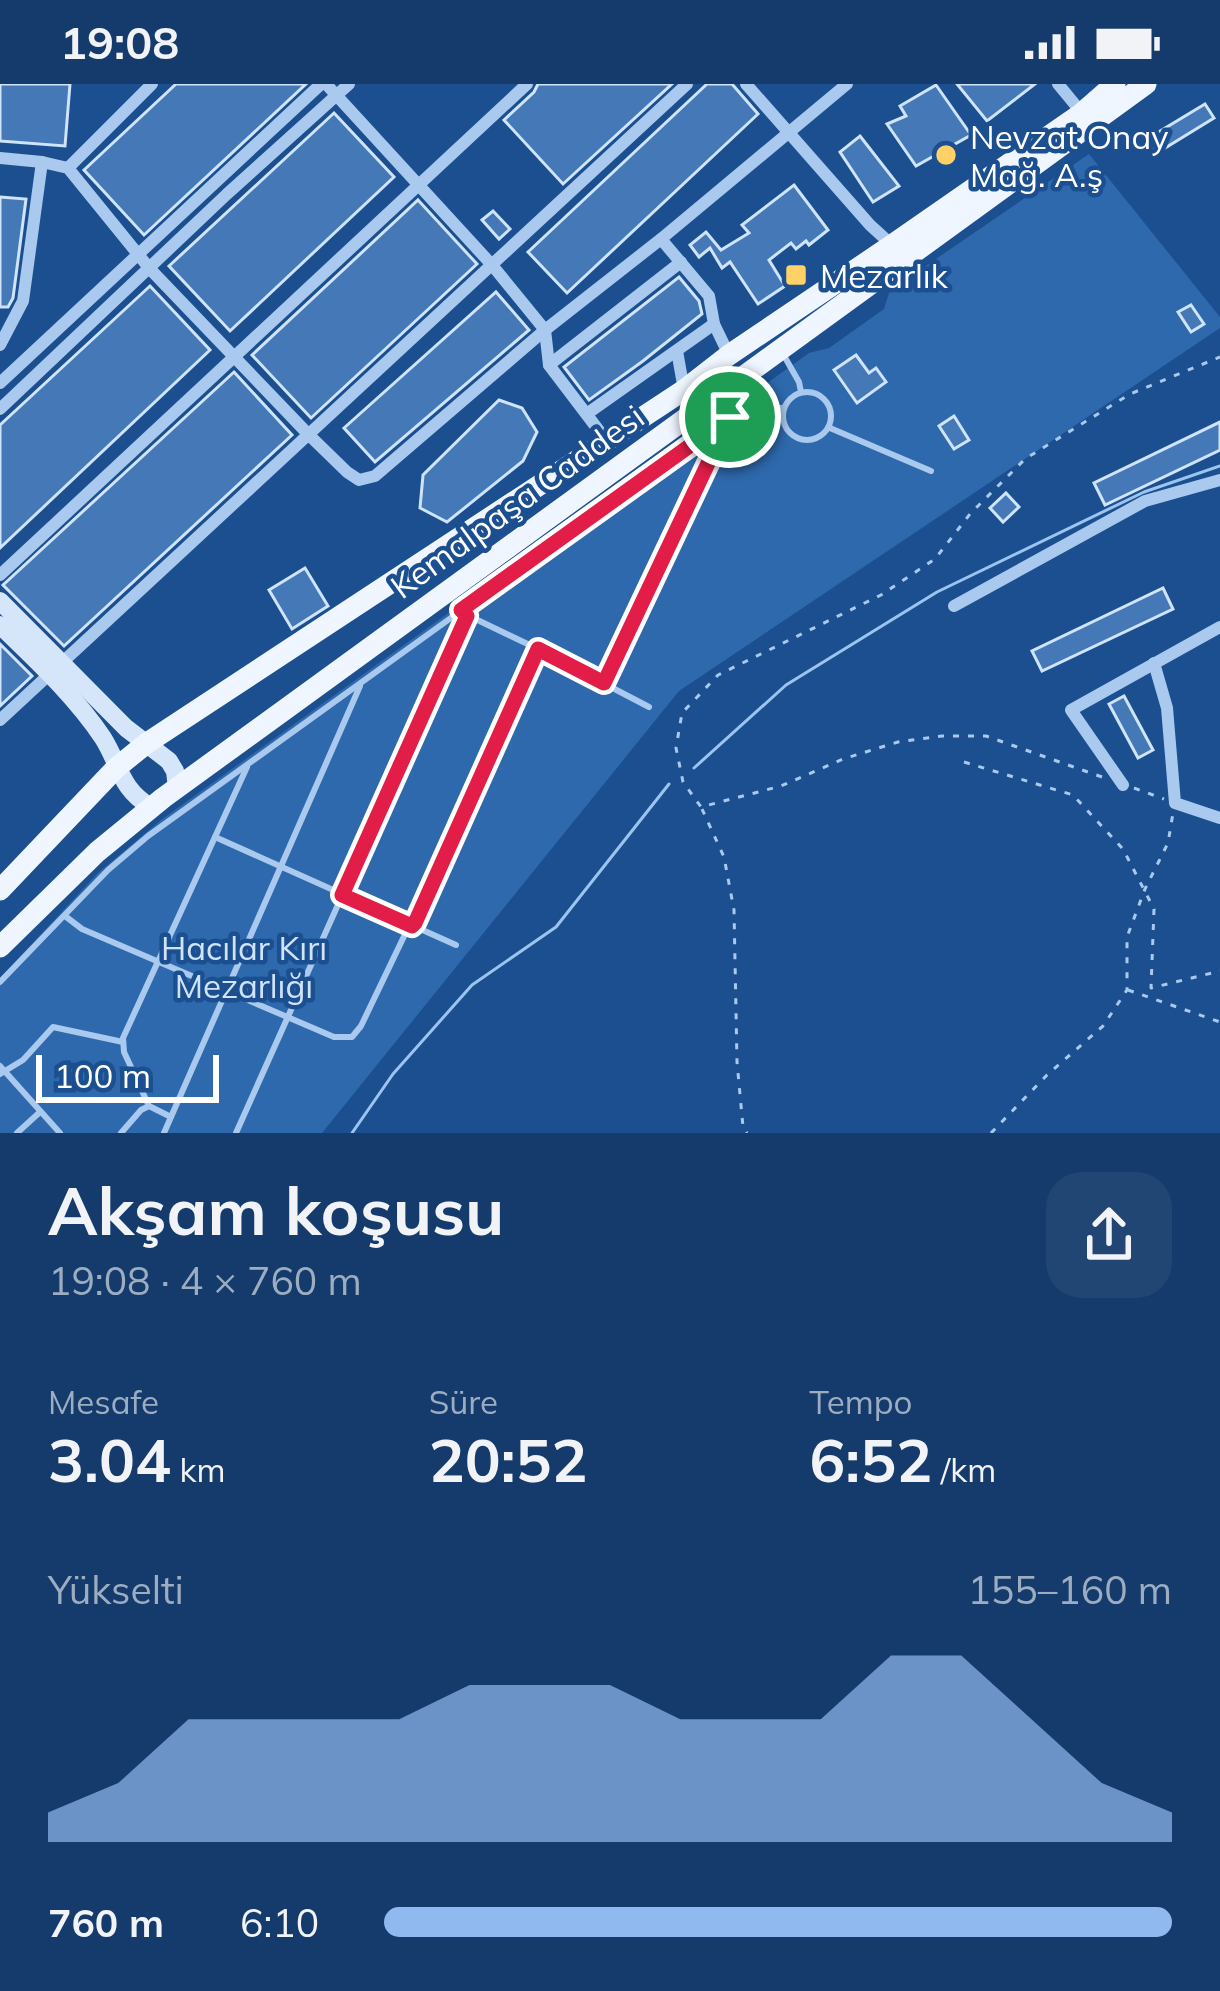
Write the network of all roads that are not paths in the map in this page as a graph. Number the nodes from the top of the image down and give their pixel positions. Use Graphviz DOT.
graph roads {
  1 [pos="324,84"];
  2 [pos="349,84"];
  3 [pos="526,84"];
  4 [pos="687,84"];
  5 [pos="746,84"];
  6 [pos="847,84"];
  7 [pos="1058,84"];
  8 [pos="1146,84"];
  9 [pos="144,87"];
  10 [pos="1102,88"];
  11 [pos="338,94"];
  12 [pos="1082,113"];
  13 [pos="790,133"];
  14 [pos="0,158"];
  15 [pos="42,162"];
  16 [pos="68,168"];
  17 [pos="418,188"];
  18 [pos="661,239"];
  19 [pos="892,245"];
  20 [pos="139,255"];
  21 [pos="681,262"];
  22 [pos="492,265"];
  23 [pos="150,269"];
  24 [pos="714,324"];
  25 [pos="545,330"];
  26 [pos="0,345"];
  27 [pos="677,351"];
  28 [pos="781,351"];
  29 [pos="729,355"];
  30 [pos="234,356"];
  31 [pos="548,365"];
  32 [pos="2,375"];
  33 [pos="21,389"];
  34 [pos="683,390"];
  35 [pos="801,392"];
  36 [pos="784,408"];
  37 [pos="0,409"];
  38 [pos="588,413"];
  39 [pos="730,417"];
  40 [pos="828,427"];
  41 [pos="309,435"];
  42 [pos="606,440"];
  43 [pos="931,471"];
  44 [pos="1220,480"];
  45 [pos="0,574"];
  46 [pos="0,601"];
  47 [pos="954,606"];
  48 [pos="464,613"];
  49 [pos="0,625"];
  50 [pos="1220,627"];
  51 [pos="538,649"];
  52 [pos="1154,663"];
  53 [pos="57,669"];
  54 [pos="362,682"];
  55 [pos="604,683"];
  56 [pos="649,707"];
  57 [pos="0,720"];
  58 [pos="147,743"];
  59 [pos="249,763"];
  60 [pos="116,768"];
  61 [pos="1123,784"];
  62 [pos="177,788"];
  63 [pos="151,807"];
  64 [pos="1220,818"];
  65 [pos="215,837"];
  66 [pos="280,868"];
  67 [pos="0,890"];
  68 [pos="342,895"];
  69 [pos="65,916"];
  70 [pos="412,926"];
  71 [pos="456,945"];
  72 [pos="0,947"];
  73 [pos="157,961"];
  74 [pos="0,982"];
  75 [pos="226,991"];
  76 [pos="288,1017"];
  77 [pos="123,1042"];
  78 [pos="1,1070"];
  79 [pos="149,1106"];
  80 [pos="40,1112"];
  81 [pos="171,1117"];
  82 [pos="17,1133"];
  83 [pos="60,1133"];
  84 [pos="121,1133"];
  85 [pos="164,1133"];
  86 [pos="236,1133"];
  1 -- 11 [label="street"];
  1 -- 20 [label="street"];
  2 -- 11 [label="street"];
  3 -- 17 [label="street"];
  4 -- 22 [label="street"];
  5 -- 13 [label="street"];
  6 -- 13 [label="street"];
  7 -- 12 [label="street"];
  8 -- 28 [label="main road, Kemalpaşa Caddesi"];
  9 -- 16 [label="street"];
  10 -- 12 [label="main road, Kemalpaşa Caddesi"];
  11 -- 17 [label="street"];
  11 -- 23 [label="street"];
  12 -- 19 [label="main road, Kemalpaşa Caddesi"];
  13 -- 18 [label="street"];
  13 -- 19 [label="street"];
  14 -- 15 [label="street"];
  15 -- 16 [label="street"];
  15 -- 26 [label="street"];
  16 -- 20 [label="street"];
  17 -- 22 [label="street"];
  17 -- 30 [label="street"];
  18 -- 21 [label="street"];
  18 -- 25 [label="street"];
  19 -- 29 [label="main road, Kemalpaşa Caddesi"];
  20 -- 23 [label="street"];
  20 -- 32 [label="street"];
  21 -- 24 [label="street"];
  21 -- 31 [label="street"];
  22 -- 25 [label="street"];
  22 -- 41 [label="street"];
  23 -- 30 [label="street"];
  23 -- 33 [label="street"];
  24 -- 27 [label="street"];
  24 -- 29 [label="street"];
  25 -- 31 [label="street"];
  25 -- 41 [label="street"];
  27 -- 34 [label="street"];
  27 -- 38 [label="street"];
  28 -- 35 [label="lane"];
  28 -- 62 [label="main road, Kemalpaşa Caddesi"];
  29 -- 34 [label="main road, Kemalpaşa Caddesi"];
  30 -- 41 [label="street"];
  30 -- 45 [label="street"];
  31 -- 38 [label="street"];
  32 -- 33 [label="street"];
  33 -- 37 [label="street"];
  34 -- 42 [label="main road, Kemalpaşa Caddesi"];
  35 -- 36 [label="lane"];
  35 -- 40 [label="lane"];
  36 -- 39 [label="lane"];
  36 -- 40 [label="lane"];
  38 -- 42 [label="street"];
  39 -- 48 [label="lane"];
  39 -- 55 [label="lane"];
  40 -- 43 [label="lane"];
  41 -- 53 [label="street"];
  42 -- 58 [label="main road, Kemalpaşa Caddesi"];
  44 -- 47 [label="street"];
  46 -- 53 [label="street"];
  48 -- 51 [label="lane"];
  48 -- 54 [label="lane"];
  48 -- 68 [label="lane"];
  49 -- 53 [label="street"];
  50 -- 52 [label="street"];
  51 -- 55 [label="lane"];
  51 -- 70 [label="lane"];
  52 -- 61 [label="street"];
  52 -- 64 [label="street"];
  53 -- 57 [label="street"];
  53 -- 58 [label="street"];
  53 -- 60 [label="street"];
  54 -- 59 [label="lane"];
  54 -- 66 [label="lane"];
  55 -- 56 [label="lane"];
  58 -- 60 [label="main road, Kemalpaşa Caddesi"];
  58 -- 62 [label="street"];
  59 -- 65 [label="lane"];
  59 -- 69 [label="lane"];
  60 -- 63 [label="street"];
  60 -- 67 [label="main road, Kemalpaşa Caddesi"];
  62 -- 63 [label="main road, Kemalpaşa Caddesi"];
  63 -- 72 [label="main road, Kemalpaşa Caddesi"];
  65 -- 66 [label="lane"];
  65 -- 73 [label="lane"];
  66 -- 68 [label="lane"];
  66 -- 75 [label="lane"];
  68 -- 70 [label="lane"];
  68 -- 76 [label="lane"];
  69 -- 73 [label="lane"];
  69 -- 74 [label="lane"];
  70 -- 71 [label="lane"];
  70 -- 76 [label="lane"];
  73 -- 75 [label="lane"];
  73 -- 77 [label="lane"];
  75 -- 76 [label="lane"];
  75 -- 81 [label="lane"];
  76 -- 86 [label="lane"];
  77 -- 78 [label="lane"];
  77 -- 79 [label="lane"];
  78 -- 80 [label="lane"];
  79 -- 81 [label="lane"];
  79 -- 84 [label="lane"];
  80 -- 82 [label="lane"];
  80 -- 83 [label="lane"];
  81 -- 85 [label="lane"];
}
